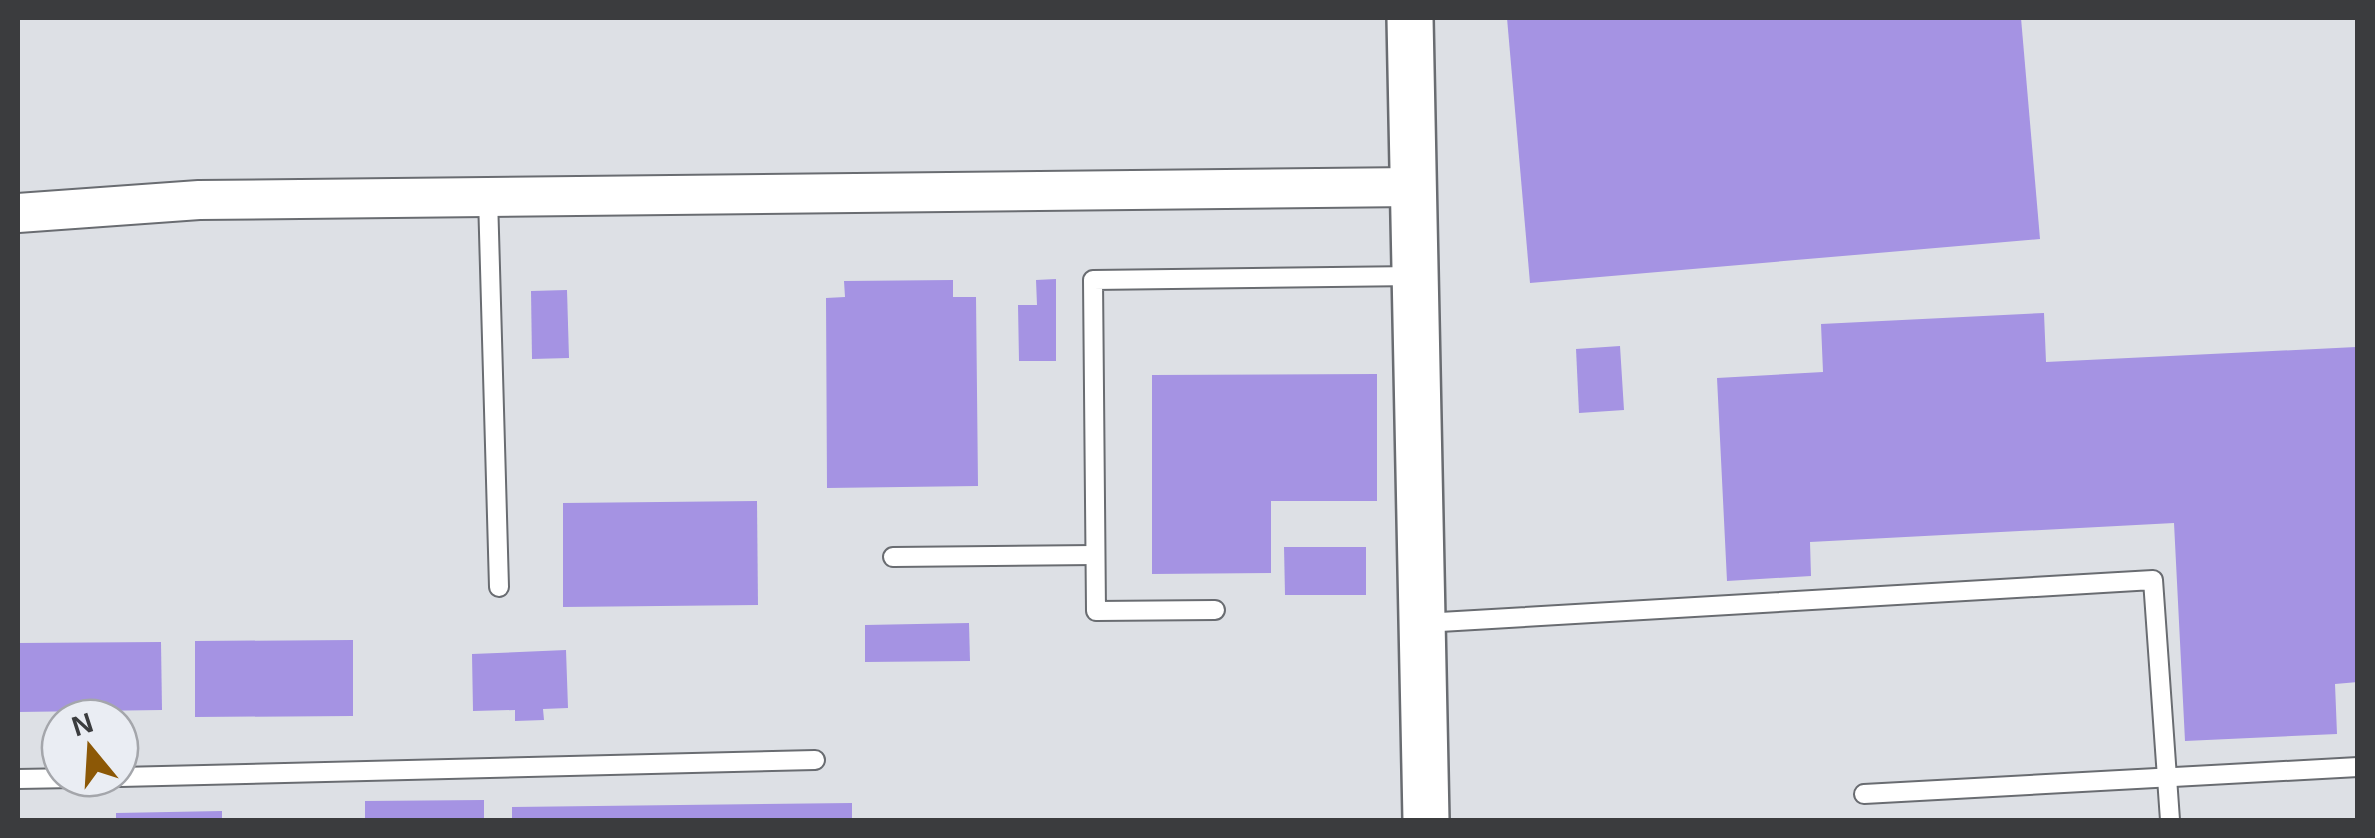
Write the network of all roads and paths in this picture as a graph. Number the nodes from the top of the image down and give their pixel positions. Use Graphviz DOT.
graph roads {
  1 [pos="1410,18"];
  2 [pos="1413,187"];
  3 [pos="488,197"];
  4 [pos="18,213"];
  5 [pos="1415,276"];
  6 [pos="1096,555"];
  7 [pos="893,557"];
  8 [pos="498,587"];
  9 [pos="1216,610"];
  10 [pos="1423,623"];
  11 [pos="815,760"];
  12 [pos="2358,767"];
  13 [pos="140,777"];
  14 [pos="2168,777"];
  15 [pos="1864,794"];
  16 [pos="1426,820"];
  17 [pos="2170,820"];
  1 -- 2 [label="street"];
  2 -- 3 [label="street"];
  2 -- 5 [label="street"];
  3 -- 4 [label="street"];
  3 -- 8 [label="lane"];
  5 -- 6 [label="lane"];
  5 -- 10 [label="street"];
  6 -- 7 [label="lane"];
  6 -- 9 [label="lane"];
  10 -- 14 [label="lane"];
  10 -- 16 [label="street"];
  11 -- 13 [label="lane"];
  12 -- 14 [label="lane"];
  14 -- 15 [label="lane"];
  14 -- 17 [label="lane"];
}
